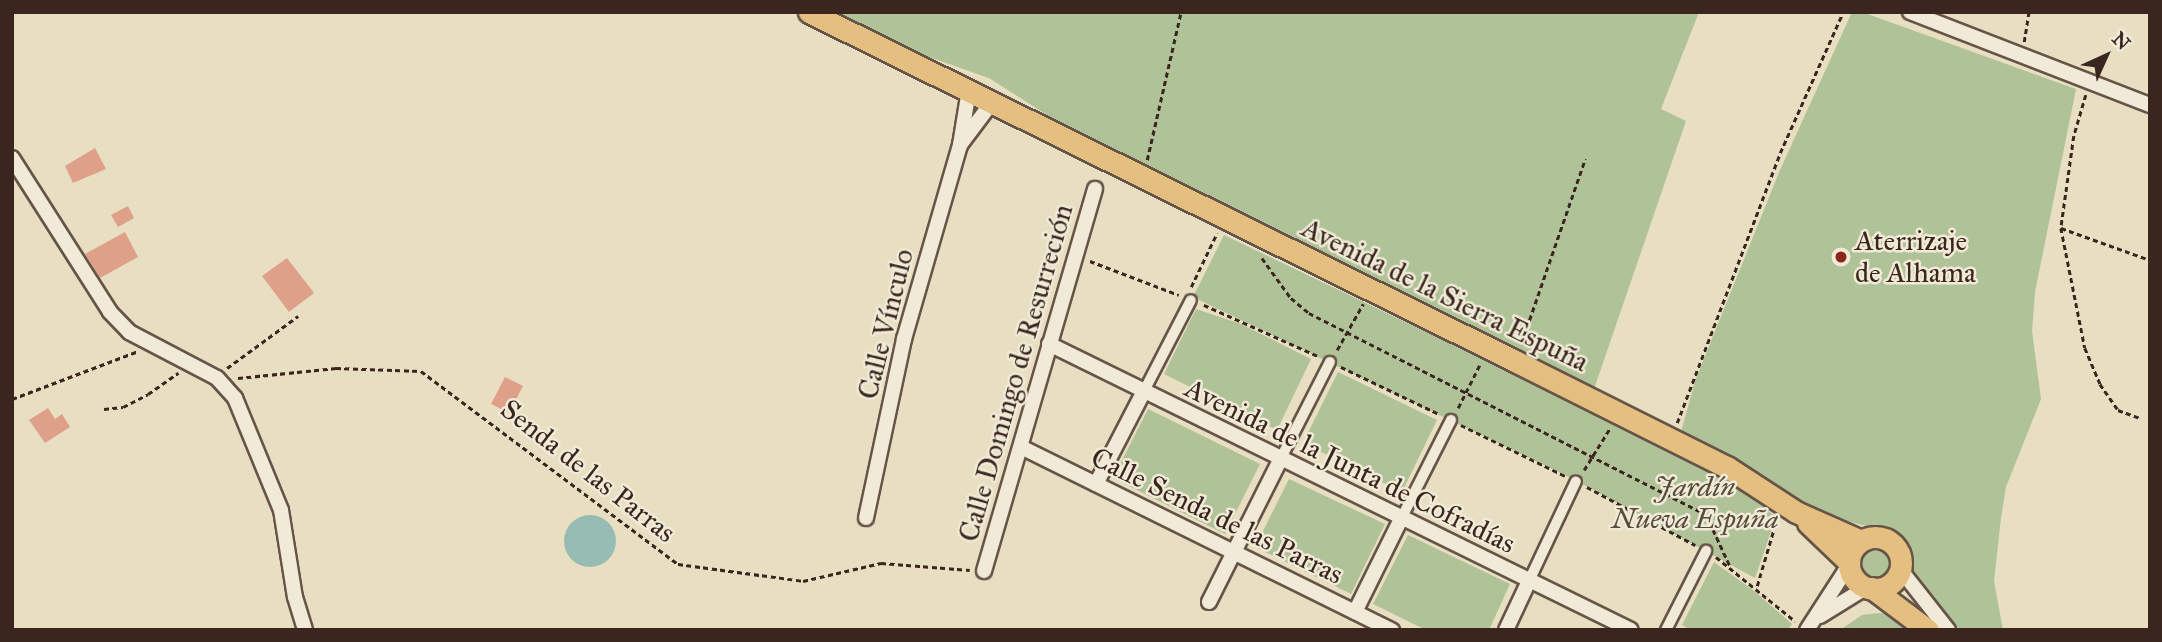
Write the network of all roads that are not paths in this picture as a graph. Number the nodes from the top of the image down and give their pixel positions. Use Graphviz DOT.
graph roads {
  1 [pos="809,12"];
  2 [pos="1910,12"];
  3 [pos="969,90"];
  4 [pos="993,101"];
  5 [pos="2144,102"];
  6 [pos="1065,137"];
  7 [pos="960,145"];
  8 [pos="12,158"];
  9 [pos="1094,189"];
  10 [pos="1191,300"];
  11 [pos="1049,344"];
  12 [pos="1330,362"];
  13 [pos="1144,391"];
  14 [pos="1451,420"];
  15 [pos="1021,447"];
  16 [pos="1280,460"];
  17 [pos="1576,481"];
  18 [pos="1096,484"];
  19 [pos="1787,512"];
  20 [pos="866,518"];
  21 [pos="1401,519"];
  22 [pos="1861,541"];
  23 [pos="1706,551"];
  24 [pos="1234,552"];
  25 [pos="1849,564"];
  26 [pos="985,571"];
  27 [pos="1898,573"];
  28 [pos="1529,581"];
  29 [pos="1870,588"];
  30 [pos="1209,602"];
  31 [pos="1355,612"];
  32 [pos="1809,621"];
  33 [pos="305,630"];
  34 [pos="1392,630"];
  35 [pos="1506,630"];
  36 [pos="1631,630"];
  37 [pos="1667,630"];
  38 [pos="1928,630"];
  39 [pos="1936,630"];
  40 [pos="1948,630"];
  1 -- 3 [label="main road, Avenida de la Sierra Espuña"];
  2 -- 5 [label="street"];
  3 -- 4 [label="main road, Avenida de la Sierra Espuña"];
  3 -- 6 [label="main road, Avenida de la Sierra Espuña"];
  3 -- 7 [label="street, Calle Vínculo"];
  4 -- 6 [label="main road, Avenida de la Sierra Espuña"];
  4 -- 7 [label="street, Calle Vínculo"];
  6 -- 19 [label="main road, Avenida de la Sierra Espuña"];
  7 -- 20 [label="street, Calle Vínculo"];
  8 -- 33 [label="street"];
  9 -- 11 [label="street, Calle Domingo de Resurreción"];
  10 -- 13 [label="street"];
  11 -- 13 [label="street, Avenida de la Junta de Cofradías"];
  11 -- 15 [label="street, Calle Domingo de Resurreción"];
  12 -- 16 [label="street"];
  13 -- 16 [label="street, Avenida de la Junta de Cofradías"];
  13 -- 18 [label="street"];
  14 -- 21 [label="street"];
  15 -- 18 [label="street, Calle Senda de las Parras"];
  15 -- 26 [label="street, Calle Domingo de Resurreción"];
  16 -- 21 [label="street, Avenida de la Junta de Cofradías"];
  16 -- 24 [label="street"];
  17 -- 28 [label="street"];
  18 -- 24 [label="street, Calle Senda de las Parras"];
  19 -- 22 [label="main road, Avenida de la Sierra Espuña"];
  19 -- 25 [label="main road, Avenida de la Sierra Espuña"];
  21 -- 28 [label="street, Avenida de la Junta de Cofradías"];
  21 -- 31 [label="street"];
  22 -- 25 [label="main road"];
  22 -- 27 [label="main road"];
  23 -- 37 [label="street"];
  24 -- 30 [label="street"];
  24 -- 31 [label="street, Calle Senda de las Parras"];
  25 -- 29 [label="main road"];
  25 -- 32 [label="street"];
  27 -- 29 [label="main road"];
  27 -- 39 [label="main road"];
  27 -- 40 [label="street"];
  28 -- 35 [label="street"];
  28 -- 36 [label="street, Avenida de la Junta de Cofradías"];
  29 -- 32 [label="street"];
  29 -- 38 [label="main road"];
  31 -- 34 [label="street, Calle Senda de las Parras"];
}
